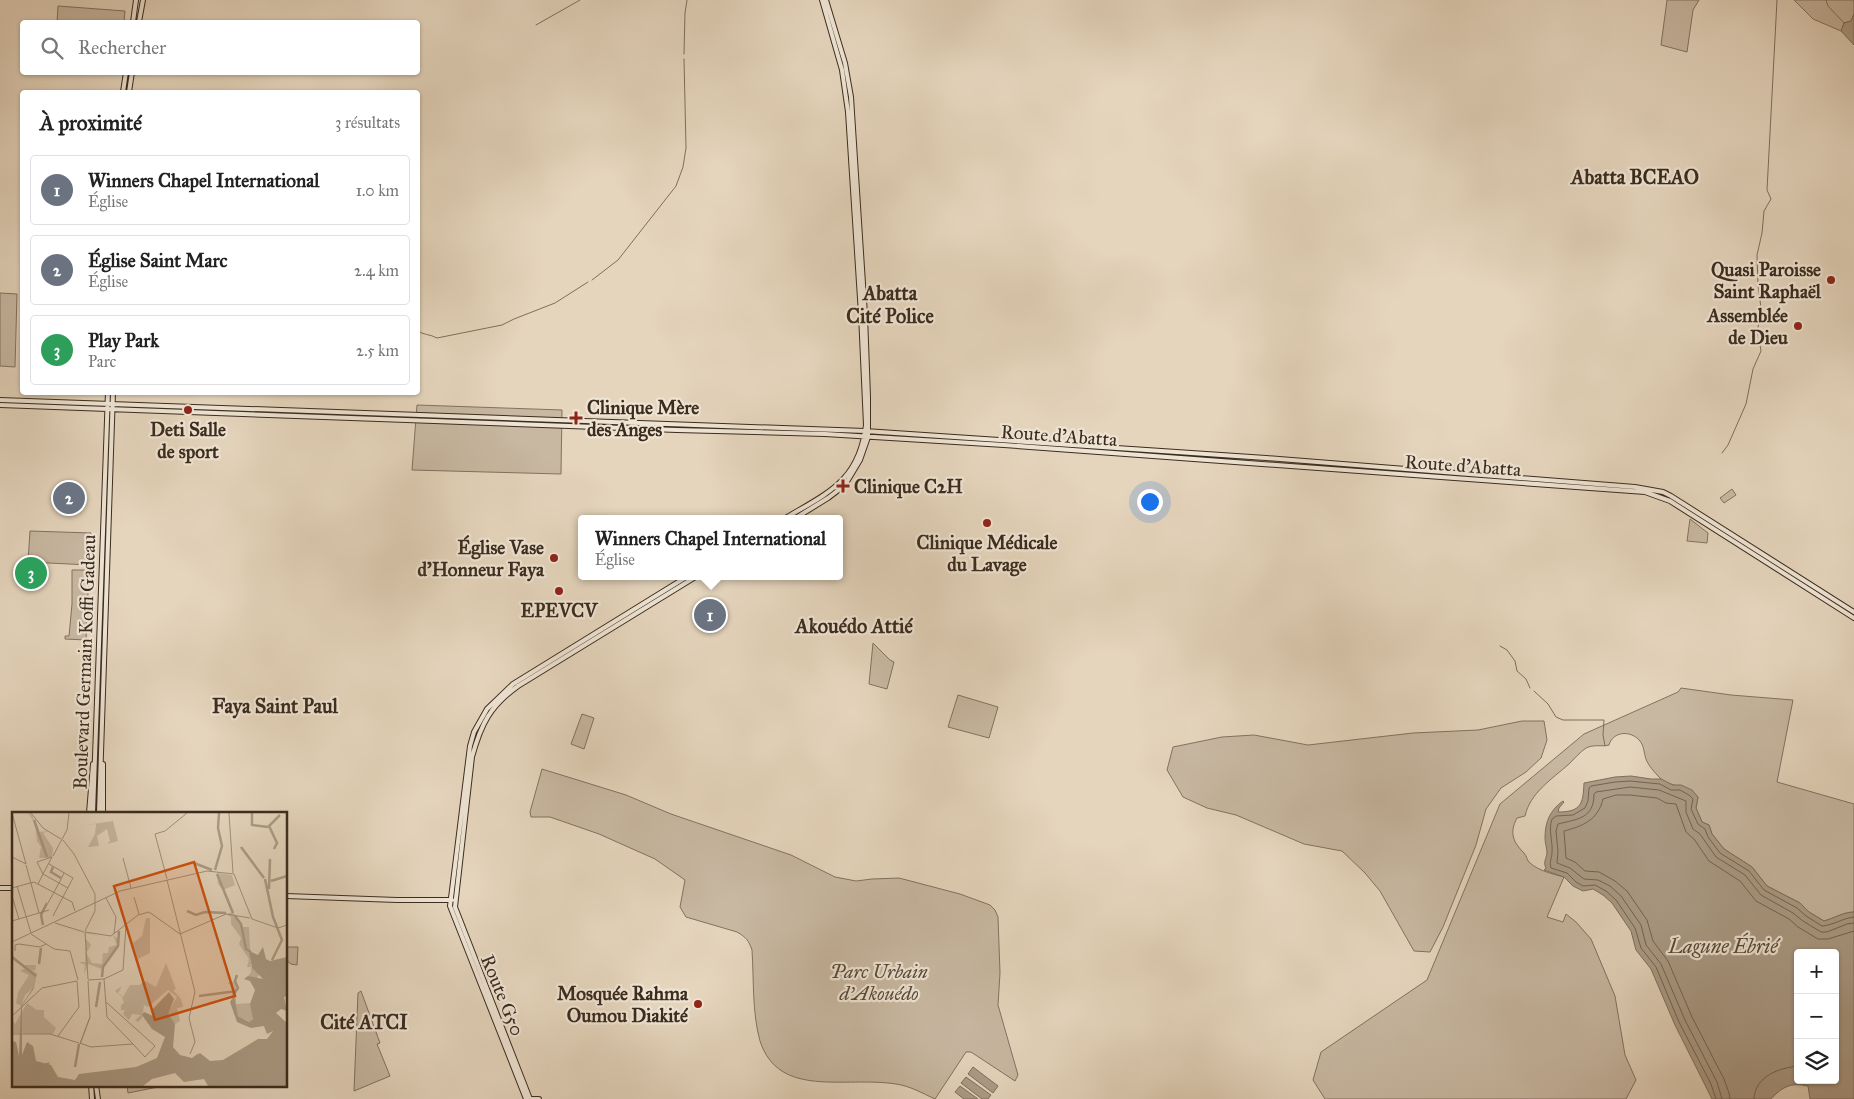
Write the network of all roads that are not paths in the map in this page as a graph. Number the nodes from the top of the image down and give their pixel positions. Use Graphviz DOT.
graph roads {
  1 [pos="136,0"];
  2 [pos="143,0"];
  3 [pos="824,0"];
  4 [pos="133,20"];
  5 [pos="139,20"];
  6 [pos="126,75"];
  7 [pos="132,75"];
  8 [pos="123,90"];
  9 [pos="129,90"];
  10 [pos="108,395"];
  11 [pos="113,395"];
  12 [pos="0,400"];
  13 [pos="107,404"];
  14 [pos="113,404"];
  15 [pos="0,405"];
  16 [pos="107,410"];
  17 [pos="113,410"];
  18 [pos="867,431"];
  19 [pos="866,436"];
  20 [pos="791,515"];
  21 [pos="800,515"];
  22 [pos="682,580"];
  23 [pos="690,580"];
  24 [pos="1854,612"];
  25 [pos="1854,618"];
  26 [pos="95,744"];
  27 [pos="101,745"];
  28 [pos="88,812"];
  29 [pos="93,812"];
  30 [pos="99,812"];
  31 [pos="103,812"];
  32 [pos="288,896"];
  33 [pos="452,900"];
  34 [pos="91,1086"];
  35 [pos="96,1086"];
  36 [pos="92,1099"];
  37 [pos="98,1099"];
  38 [pos="526,1099"];
  39 [pos="530,1099"];
  40 [pos="539,1099"];
  1 -- 4 [label="street"];
  2 -- 5 [label="street"];
  3 -- 18 [label="street"];
  6 -- 8 [label="street"];
  7 -- 9 [label="street"];
  10 -- 13 [label="street, Boulevard Germain Koffi Gadeau"];
  11 -- 14 [label="street, Boulevard Germain Koffi Gadeau"];
  12 -- 13 [label="street, Route d'Abatta"];
  13 -- 14 [label="street, Route d'Abatta"];
  13 -- 16 [label="street, Boulevard Germain Koffi Gadeau"];
  14 -- 17 [label="street, Boulevard Germain Koffi Gadeau"];
  14 -- 18 [label="street, Route d'Abatta"];
  15 -- 16 [label="street, Route d'Abatta"];
  16 -- 17 [label="street, Route d'Abatta"];
  16 -- 26 [label="street, Boulevard Germain Koffi Gadeau"];
  17 -- 19 [label="street, Route d'Abatta"];
  17 -- 27 [label="street, Boulevard Germain Koffi Gadeau"];
  18 -- 19 [label="street"];
  18 -- 24 [label="street, Route d'Abatta"];
  19 -- 20 [label="street"];
  19 -- 21 [label="street"];
  19 -- 25 [label="street, Route d'Abatta"];
  22 -- 33 [label="street"];
  23 -- 33 [label="street"];
  26 -- 28 [label="street"];
  26 -- 29 [label="street, Boulevard Germain Koffi Gadeau"];
  27 -- 30 [label="street, Boulevard Germain Koffi Gadeau"];
  27 -- 31 [label="street"];
  32 -- 33 [label="street"];
  33 -- 38 [label="street, Route G50"];
  33 -- 39 [label="street, Route G50"];
  34 -- 36 [label="street"];
  35 -- 37 [label="street"];
  39 -- 40 [label="street"];
}
